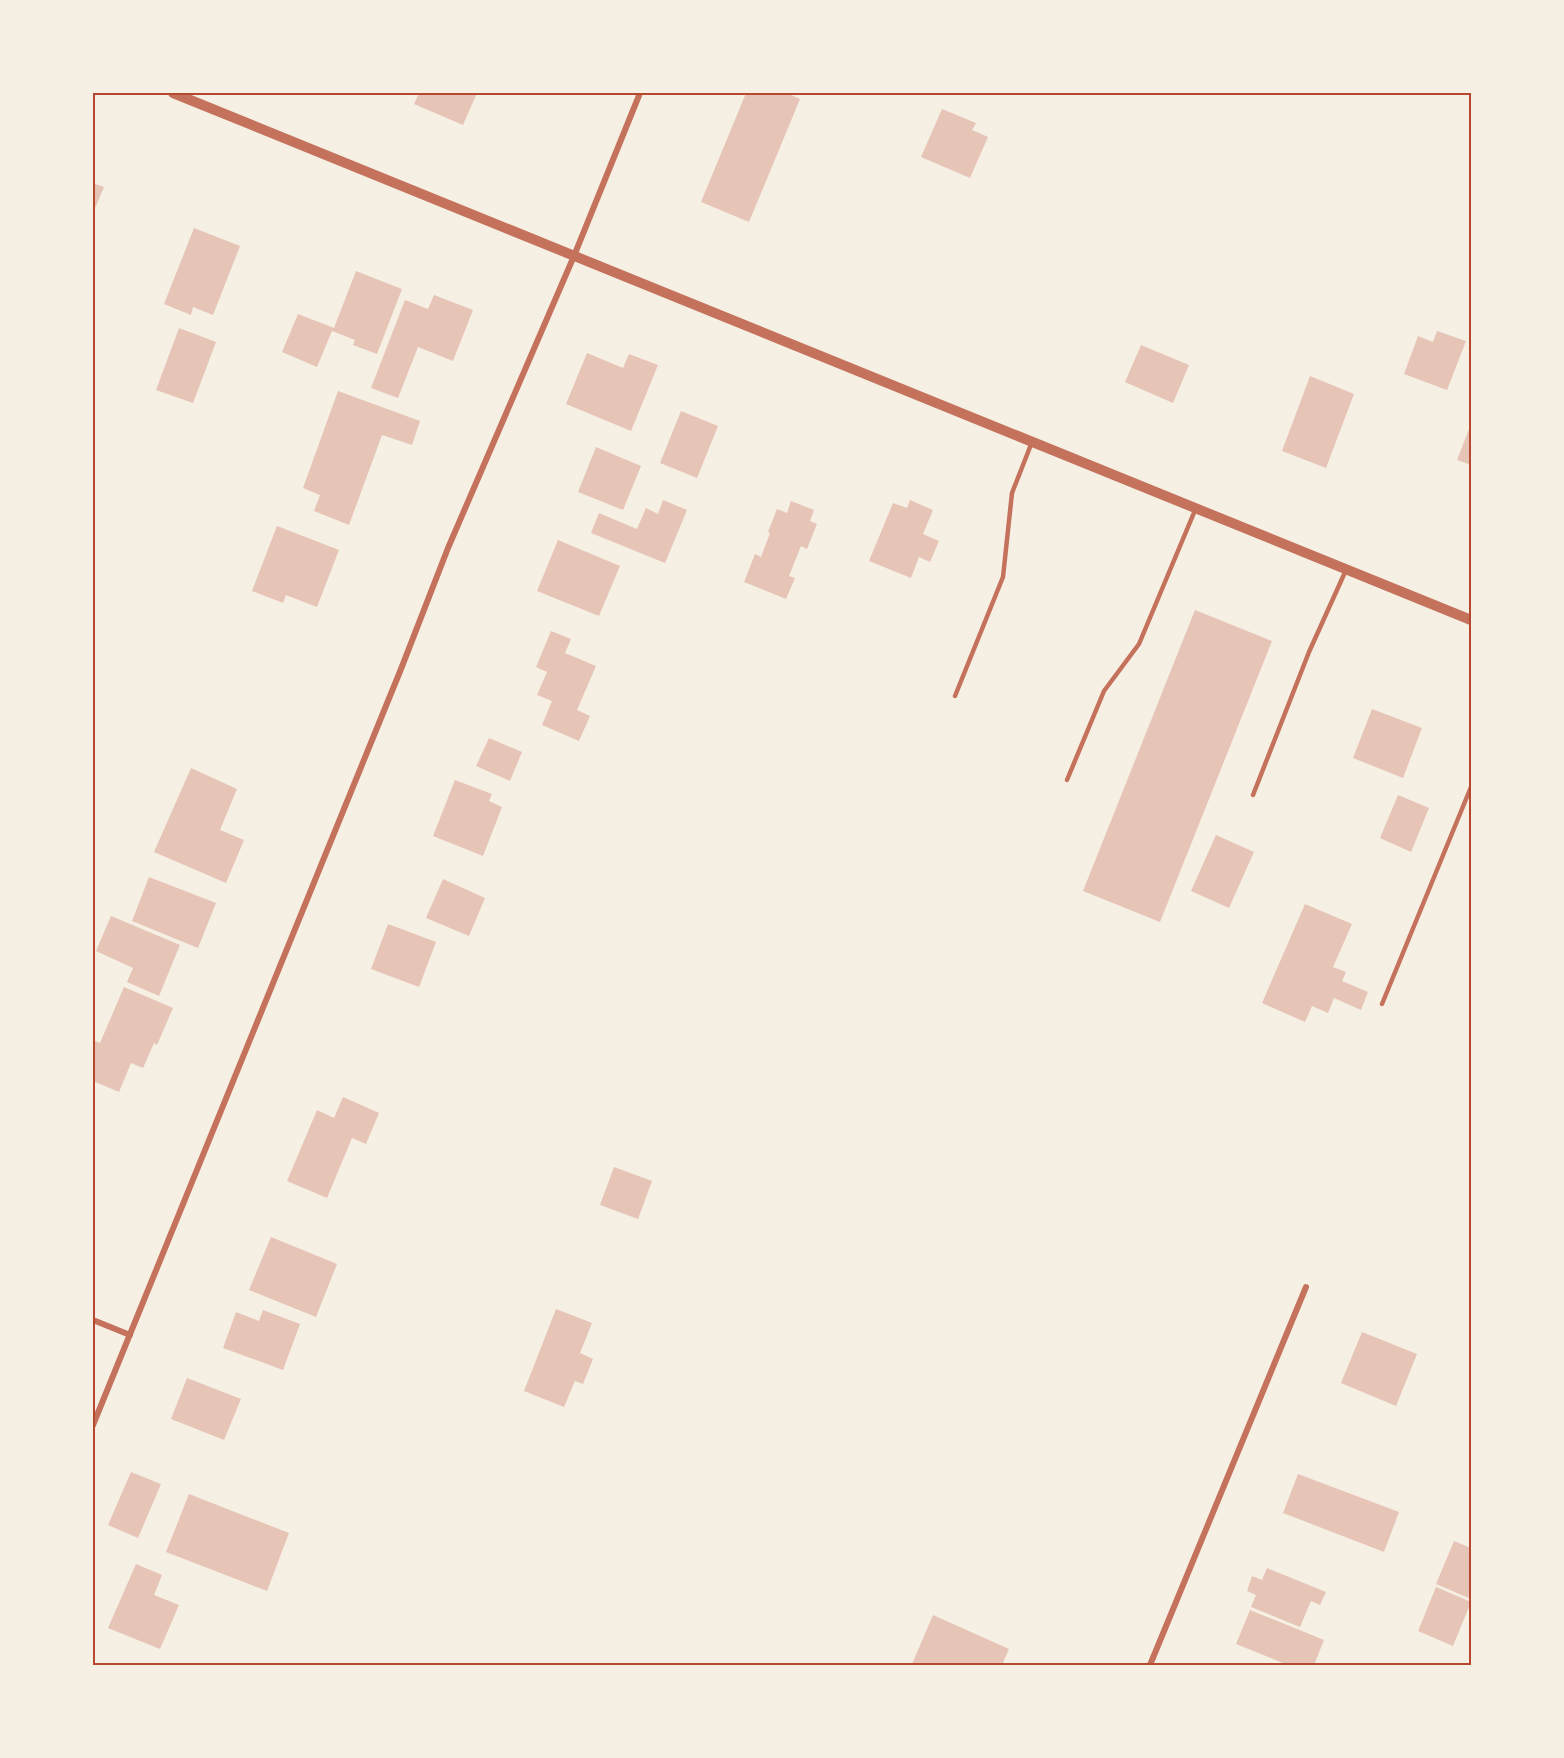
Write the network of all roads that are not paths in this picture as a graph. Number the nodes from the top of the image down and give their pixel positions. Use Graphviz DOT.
graph roads {
  1 [pos="173,93"];
  2 [pos="640,93"];
  3 [pos="574,256"];
  4 [pos="1032,442"];
  5 [pos="1196,508"];
  6 [pos="1347,569"];
  7 [pos="1471,620"];
  8 [pos="956,696"];
  9 [pos="1067,780"];
  10 [pos="1471,787"];
  11 [pos="1253,795"];
  12 [pos="1382,1004"];
  13 [pos="1306,1287"];
  14 [pos="93,1320"];
  15 [pos="130,1335"];
  16 [pos="93,1425"];
  17 [pos="1150,1665"];
  1 -- 3 [label="street"];
  2 -- 3 [label="street"];
  3 -- 4 [label="street"];
  3 -- 15 [label="street"];
  4 -- 5 [label="street"];
  4 -- 8 [label="lane"];
  5 -- 6 [label="street"];
  5 -- 9 [label="lane"];
  6 -- 7 [label="street"];
  6 -- 11 [label="lane"];
  10 -- 12 [label="lane"];
  13 -- 17 [label="street"];
  14 -- 15 [label="street"];
  15 -- 16 [label="street"];
}
